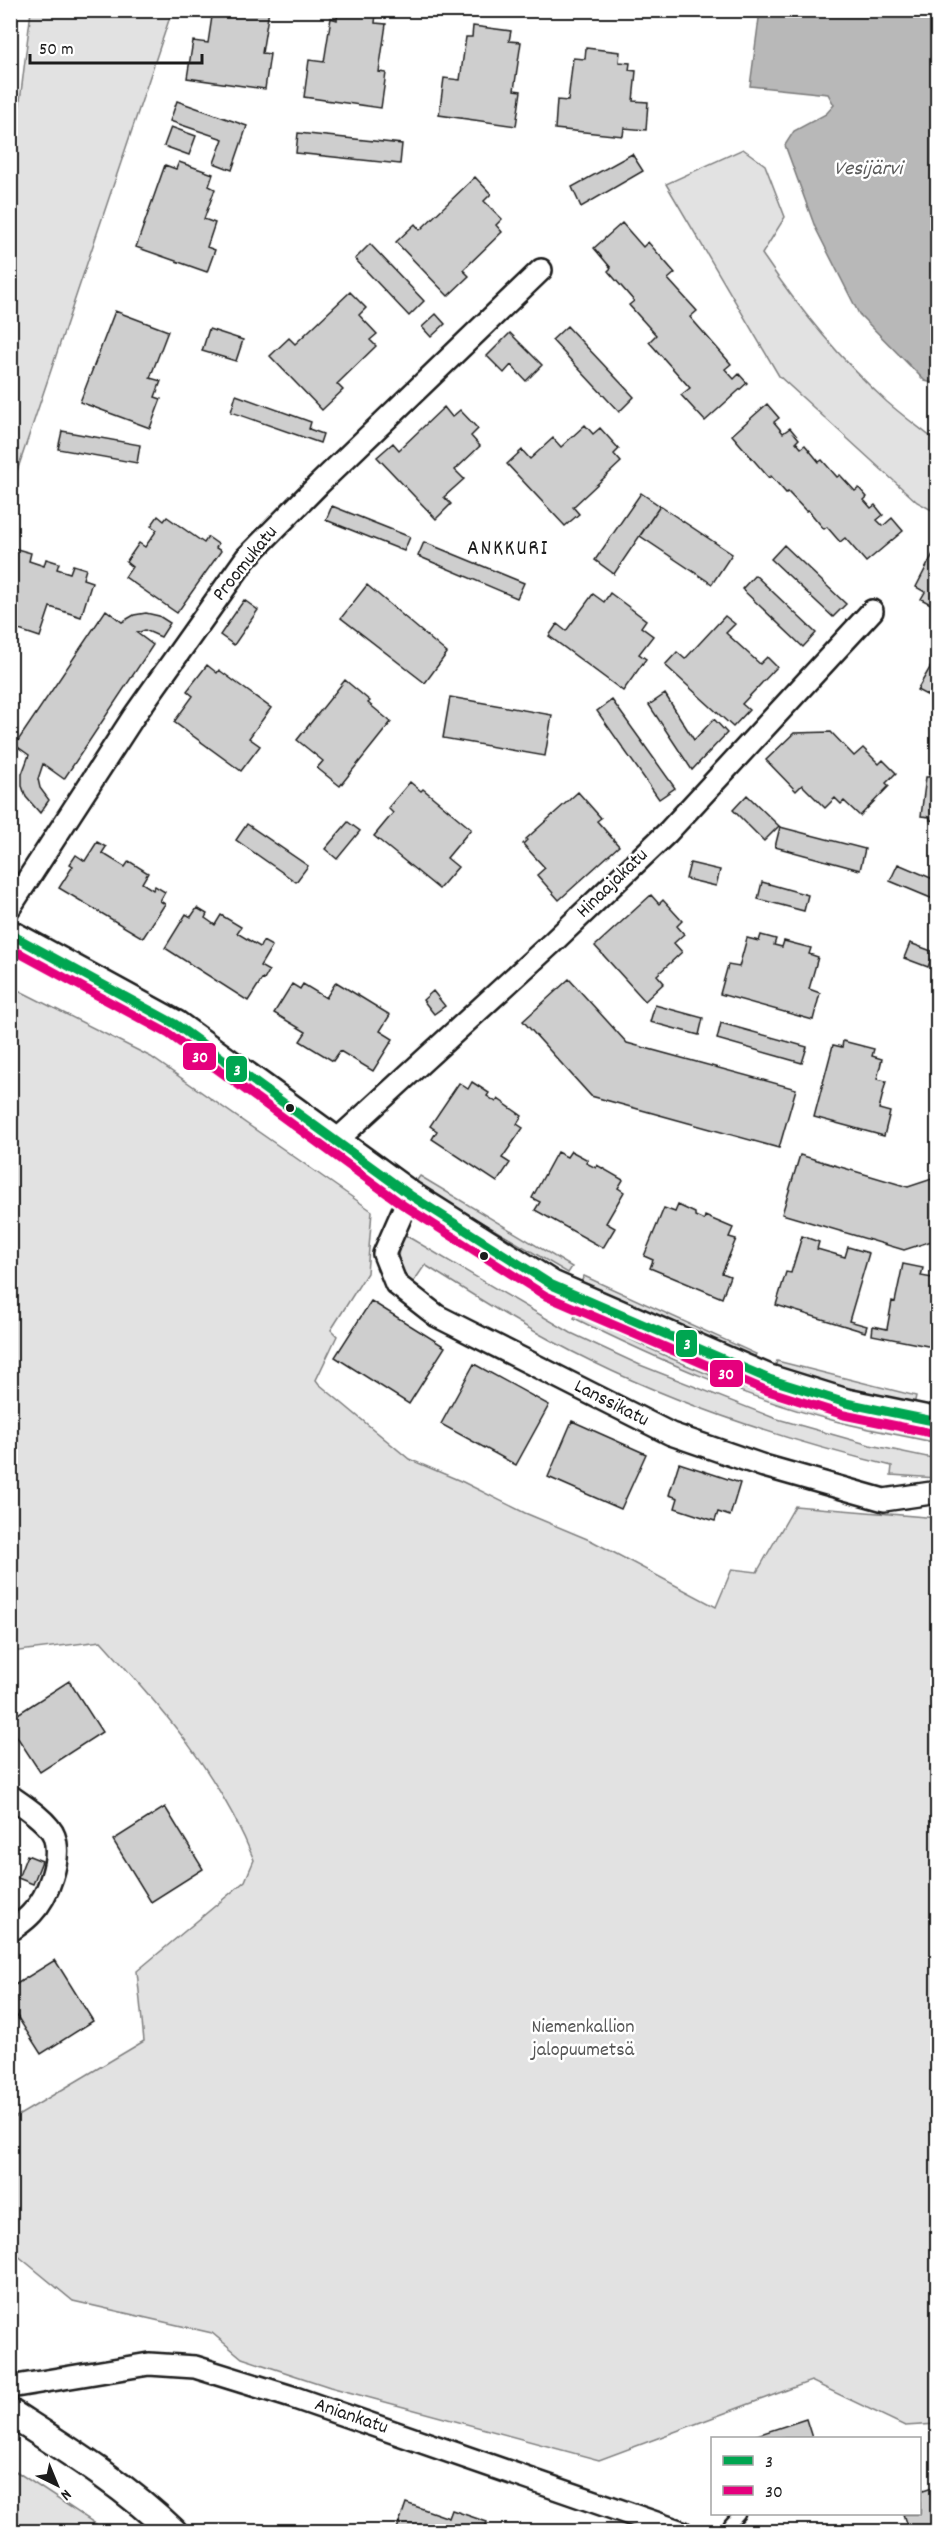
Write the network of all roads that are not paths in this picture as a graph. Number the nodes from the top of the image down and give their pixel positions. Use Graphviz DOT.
graph roads {
  1 [pos="541,270"];
  2 [pos="872,611"];
  3 [pos="10,907"];
  4 [pos="10,934"];
  5 [pos="336,1141"];
  6 [pos="410,1195"];
  7 [pos="938,1422"];
  8 [pos="938,1492"];
  9 [pos="10,1796"];
  10 [pos="10,1931"];
  11 [pos="10,2387"];
  12 [pos="10,2413"];
  13 [pos="738,2515"];
  14 [pos="173,2532"];
  15 [pos="682,2532"];
  16 [pos="726,2532"];
  1 -- 3 [label="street, Proomukatu"];
  2 -- 5 [label="street, Hinaajakatu"];
  4 -- 5 [label="street"];
  5 -- 6 [label="street"];
  6 -- 7 [label="street"];
  6 -- 8 [label="street, Lanssikatu"];
  9 -- 10 [label="street"];
  11 -- 15 [label="street, Aniankatu"];
  12 -- 14 [label="street"];
  13 -- 16 [label="lane"];
}
